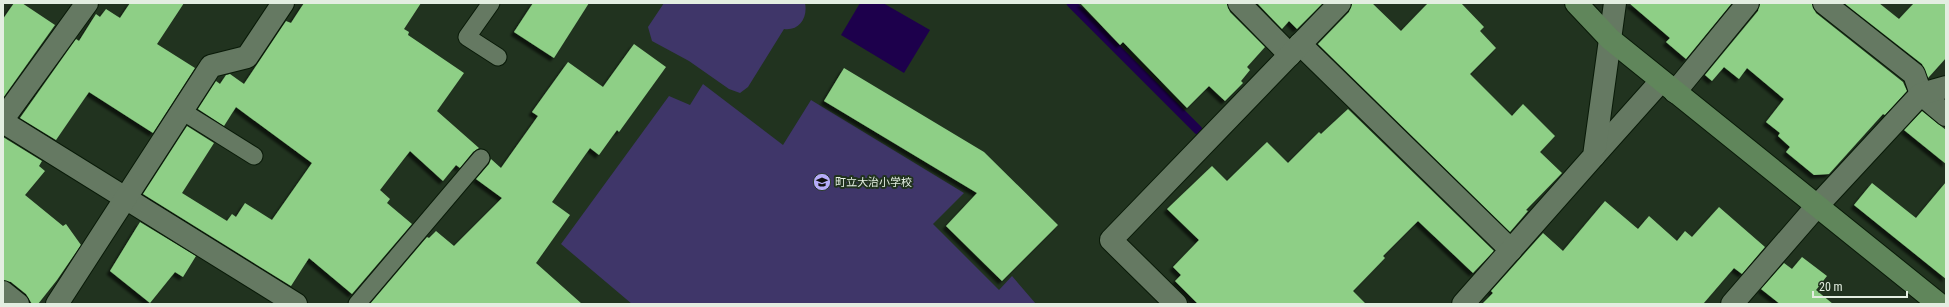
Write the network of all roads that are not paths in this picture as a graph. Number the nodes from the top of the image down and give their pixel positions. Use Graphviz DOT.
graph roads {
  1 [pos="87,3"];
  2 [pos="283,3"];
  3 [pos="491,3"];
  4 [pos="1239,3"];
  5 [pos="1340,3"];
  6 [pos="1576,3"];
  7 [pos="1615,3"];
  8 [pos="1748,3"];
  9 [pos="1824,3"];
  10 [pos="1610,39"];
  11 [pos="1295,50"];
  12 [pos="498,57"];
  13 [pos="1668,86"];
  14 [pos="1946,87"];
  15 [pos="1921,94"];
  16 [pos="182,111"];
  17 [pos="1946,115"];
  18 [pos="3,119"];
  19 [pos="3,122"];
  20 [pos="254,156"];
  21 [pos="1594,156"];
  22 [pos="481,158"];
  23 [pos="125,199"];
  24 [pos="1817,206"];
  25 [pos="1511,250"];
  26 [pos="3,292"];
  27 [pos="18,304"];
  28 [pos="57,304"];
  29 [pos="296,304"];
  30 [pos="357,304"];
  31 [pos="1176,304"];
  32 [pos="1463,304"];
  33 [pos="1732,304"];
  34 [pos="1938,304"];
  1 -- 18 [label="street"];
  2 -- 16 [label="street"];
  3 -- 12 [label="lane"];
  4 -- 11 [label="street"];
  5 -- 11 [label="street"];
  6 -- 10 [label="street"];
  7 -- 10 [label="street"];
  8 -- 13 [label="street"];
  9 -- 15 [label="street"];
  10 -- 13 [label="street"];
  10 -- 21 [label="street"];
  11 -- 25 [label="street"];
  11 -- 31 [label="street"];
  13 -- 21 [label="street"];
  13 -- 24 [label="street"];
  14 -- 15 [label="street"];
  15 -- 17 [label="street"];
  15 -- 24 [label="street"];
  16 -- 20 [label="lane"];
  16 -- 23 [label="street"];
  19 -- 23 [label="street"];
  21 -- 25 [label="street"];
  22 -- 30 [label="lane"];
  23 -- 28 [label="street"];
  23 -- 29 [label="street"];
  24 -- 33 [label="street"];
  24 -- 34 [label="street"];
  25 -- 32 [label="street"];
  26 -- 27 [label="street"];
}
